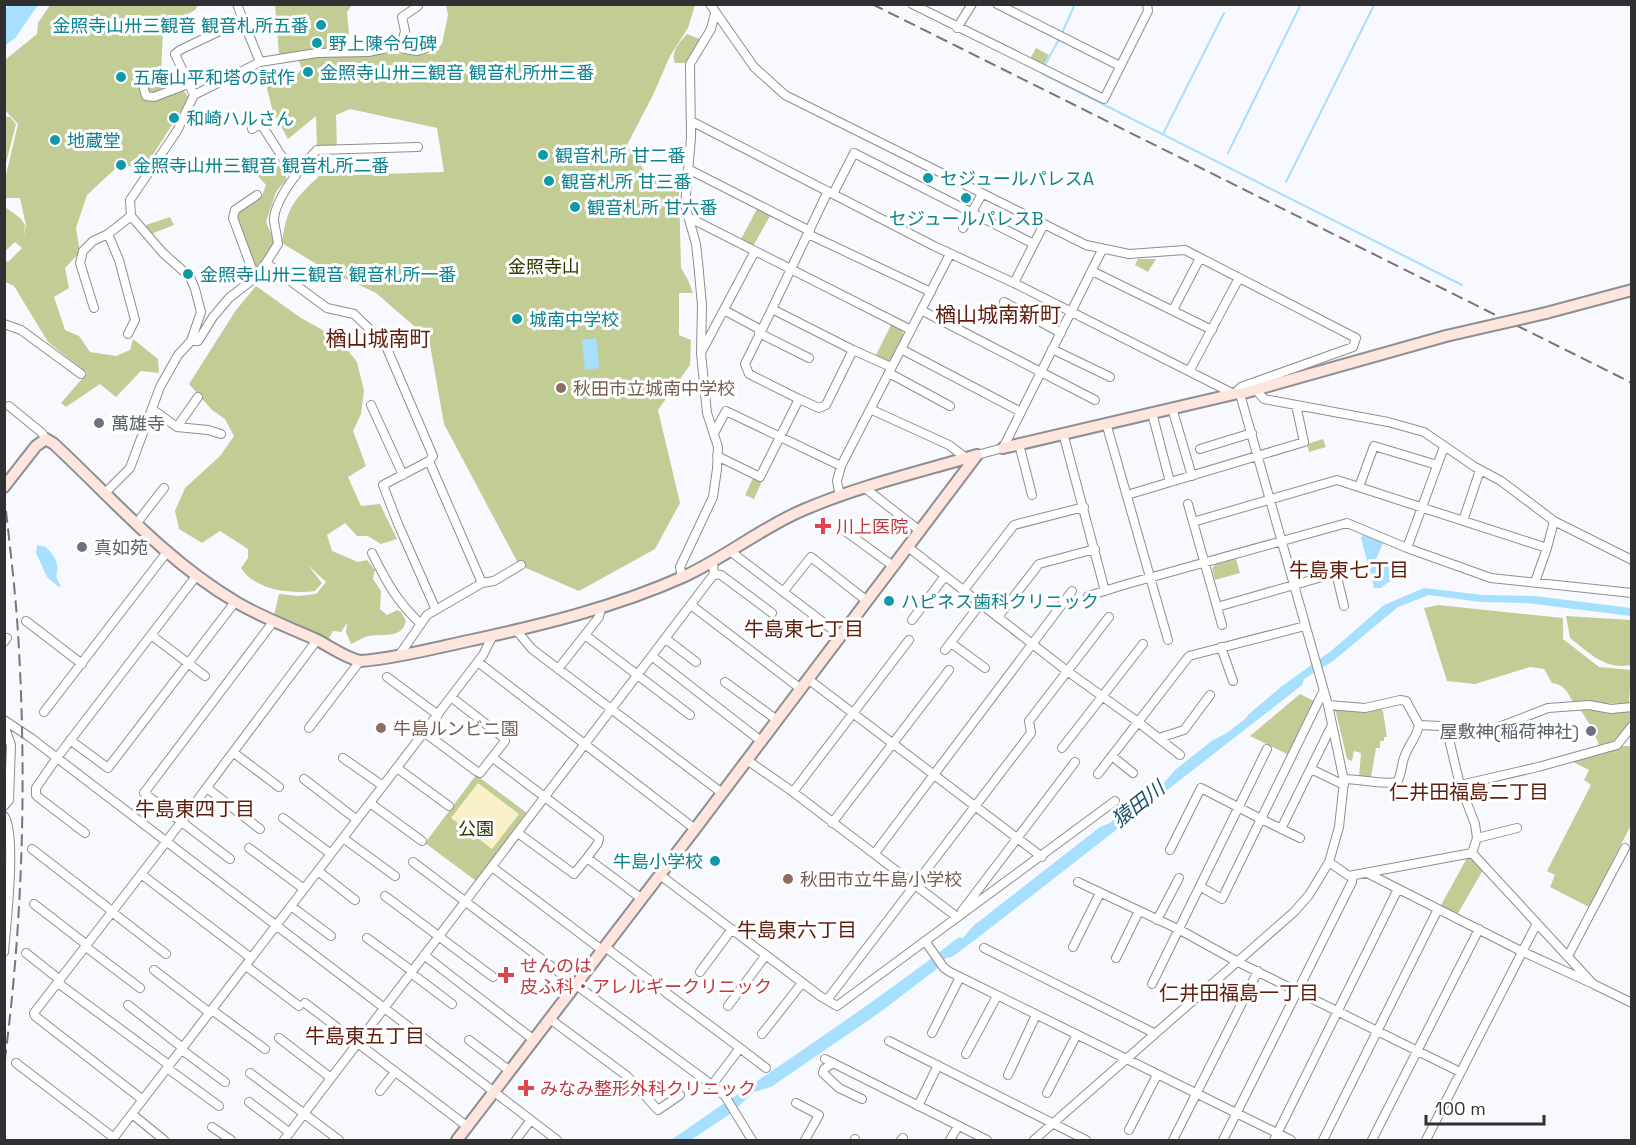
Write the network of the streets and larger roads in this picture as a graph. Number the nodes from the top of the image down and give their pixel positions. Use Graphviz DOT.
graph roads {
  1 [pos="237,4"];
  2 [pos="710,4"];
  3 [pos="912,4"];
  4 [pos="972,4"];
  5 [pos="997,4"];
  6 [pos="1147,4"];
  7 [pos="418,6"];
  8 [pos="715,13"];
  9 [pos="243,20"];
  10 [pos="957,27"];
  11 [pos="401,48"];
  12 [pos="427,48"];
  13 [pos="260,62"];
  14 [pos="1120,66"];
  15 [pos="188,84"];
  16 [pos="144,89"];
  17 [pos="194,95"];
  18 [pos="692,121"];
  19 [pos="252,129"];
  20 [pos="418,147"];
  21 [pos="688,169"];
  22 [pos="295,177"];
  23 [pos="830,193"];
  24 [pos="982,194"];
  25 [pos="257,195"];
  26 [pos="972,213"];
  27 [pos="131,216"];
  28 [pos="688,217"];
  29 [pos="1044,224"];
  30 [pos="963,228"];
  31 [pos="809,232"];
  32 [pos="108,234"];
  33 [pos="1034,244"];
  34 [pos="1102,249"];
  35 [pos="755,251"];
  36 [pos="950,254"];
  37 [pos="1200,258"];
  38 [pos="266,263"];
  39 [pos="791,270"];
  40 [pos="1092,271"];
  41 [pos="255,277"];
  42 [pos="1239,278"];
  43 [pos="1014,283"];
  44 [pos="1632,290"];
  45 [pos="931,292"];
  46 [pos="1004,302"];
  47 [pos="94,308"];
  48 [pos="772,309"];
  49 [pos="724,310"];
  50 [pos="921,310"];
  51 [pos="1173,310"];
  52 [pos="1071,313"];
  53 [pos="4,324"];
  54 [pos="911,330"];
  55 [pos="1212,330"];
  56 [pos="760,332"];
  57 [pos="1061,333"];
  58 [pos="128,334"];
  59 [pos="191,341"];
  60 [pos="901,349"];
  61 [pos="1052,349"];
  62 [pos="854,350"];
  63 [pos="701,353"];
  64 [pos="809,358"];
  65 [pos="890,370"];
  66 [pos="1190,370"];
  67 [pos="1041,373"];
  68 [pos="81,374"];
  69 [pos="1110,377"];
  70 [pos="1256,390"];
  71 [pos="1237,394"];
  72 [pos="198,397"];
  73 [pos="799,399"];
  74 [pos="1095,400"];
  75 [pos="371,405"];
  76 [pos="1296,405"];
  77 [pos="9,406"];
  78 [pos="950,406"];
  79 [pos="870,408"];
  80 [pos="1172,408"];
  81 [pos="152,409"];
  82 [pos="1021,412"];
  83 [pos="1152,412"];
  84 [pos="1106,423"];
  85 [pos="177,428"];
  86 [pos="714,433"];
  87 [pos="1063,433"];
  88 [pos="1252,433"];
  89 [pos="221,434"];
  90 [pos="780,438"];
  91 [pos="46,439"];
  92 [pos="1019,444"];
  93 [pos="1444,447"];
  94 [pos="1003,448"];
  95 [pos="1200,449"];
  96 [pos="717,456"];
  97 [pos="971,456"];
  98 [pos="1258,457"];
  99 [pos="429,461"];
  100 [pos="1437,465"];
  101 [pos="841,466"];
  102 [pos="1480,470"];
  103 [pos="403,474"];
  104 [pos="1192,476"];
  105 [pos="1170,482"];
  106 [pos="1359,487"];
  107 [pos="4,488"];
  108 [pos="164,488"];
  109 [pos="864,488"];
  110 [pos="106,492"];
  111 [pos="1032,495"];
  112 [pos="1127,495"];
  113 [pos="840,496"];
  114 [pos="1271,500"];
  115 [pos="1188,504"];
  116 [pos="1084,507"];
  117 [pos="1422,508"];
  118 [pos="1463,521"];
  119 [pos="1554,521"];
  120 [pos="1193,522"];
  121 [pos="136,524"];
  122 [pos="841,528"];
  123 [pos="920,531"];
  124 [pos="1281,542"];
  125 [pos="908,547"];
  126 [pos="1407,548"];
  127 [pos="1547,548"];
  128 [pos="1095,549"];
  129 [pos="730,551"];
  130 [pos="167,552"];
  131 [pos="372,553"];
  132 [pos="1632,560"];
  133 [pos="1204,563"];
  134 [pos="521,565"];
  135 [pos="893,566"];
  136 [pos="713,569"];
  137 [pos="197,575"];
  138 [pos="945,576"];
  139 [pos="682,577"];
  140 [pos="1150,577"];
  141 [pos="1534,582"];
  142 [pos="482,583"];
  143 [pos="1293,586"];
  144 [pos="964,590"];
  145 [pos="1072,591"];
  146 [pos="1105,591"];
  147 [pos="783,592"];
  148 [pos="1632,593"];
  149 [pos="1088,596"];
  150 [pos="867,601"];
  151 [pos="235,602"];
  152 [pos="981,603"];
  153 [pos="691,605"];
  154 [pos="601,606"];
  155 [pos="1344,606"];
  156 [pos="1217,607"];
  157 [pos="436,610"];
  158 [pos="772,613"];
  159 [pos="998,617"];
  160 [pos="1109,618"];
  161 [pos="912,620"];
  162 [pos="26,621"];
  163 [pos="273,621"];
  164 [pos="421,624"];
  165 [pos="1222,625"];
  166 [pos="1305,626"];
  167 [pos="516,630"];
  168 [pos="151,635"];
  169 [pos="493,635"];
  170 [pos="585,635"];
  171 [pos="841,636"];
  172 [pos="666,639"];
  173 [pos="317,640"];
  174 [pos="909,640"];
  175 [pos="1168,640"];
  176 [pos="951,643"];
  177 [pos="1032,643"];
  178 [pos="1143,644"];
  179 [pos="1221,647"];
  180 [pos="945,650"];
  181 [pos="400,654"];
  182 [pos="653,657"];
  183 [pos="360,661"];
  184 [pos="478,662"];
  185 [pos="696,662"];
  186 [pos="188,663"];
  187 [pos="82,664"];
  188 [pos="985,668"];
  189 [pos="558,669"];
  190 [pos="950,670"];
  191 [pos="1067,671"];
  192 [pos="205,675"];
  193 [pos="639,676"];
  194 [pos="387,677"];
  195 [pos="1233,681"];
  196 [pos="724,682"];
  197 [pos="804,684"];
  198 [pos="1323,693"];
  199 [pos="1103,695"];
  200 [pos="1210,695"];
  201 [pos="451,697"];
  202 [pos="1328,705"];
  203 [pos="1631,706"];
  204 [pos="612,711"];
  205 [pos="44,712"];
  206 [pos="854,713"];
  207 [pos="438,715"];
  208 [pos="690,715"];
  209 [pos="4,720"];
  210 [pos="777,720"];
  211 [pos="1138,722"];
  212 [pos="4,725"];
  213 [pos="1332,725"];
  214 [pos="1419,725"];
  215 [pos="1632,726"];
  216 [pos="309,728"];
  217 [pos="424,732"];
  218 [pos="1448,735"];
  219 [pos="1159,738"];
  220 [pos="70,740"];
  221 [pos="761,741"];
  222 [pos="892,744"];
  223 [pos="585,745"];
  224 [pos="1062,748"];
  225 [pos="1267,749"];
  226 [pos="234,753"];
  227 [pos="1180,755"];
  228 [pos="1112,756"];
  229 [pos="343,758"];
  230 [pos="493,758"];
  231 [pos="56,759"];
  232 [pos="747,760"];
  233 [pos="1076,762"];
  234 [pos="397,768"];
  235 [pos="1311,769"];
  236 [pos="1133,773"];
  237 [pos="1098,774"];
  238 [pos="933,775"];
  239 [pos="304,779"];
  240 [pos="1344,782"];
  241 [pos="1460,784"];
  242 [pos="383,786"];
  243 [pos="279,787"];
  244 [pos="207,788"];
  245 [pos="793,792"];
  246 [pos="722,794"];
  247 [pos="545,798"];
  248 [pos="1115,801"];
  249 [pos="370,803"];
  250 [pos="4,806"];
  251 [pos="449,806"];
  252 [pos="974,806"];
  253 [pos="1240,807"];
  254 [pos="4,816"];
  255 [pos="283,818"];
  256 [pos="1262,819"];
  257 [pos="357,820"];
  258 [pos="181,822"];
  259 [pos="832,823"];
  260 [pos="1517,828"];
  261 [pos="260,829"];
  262 [pos="695,829"];
  263 [pos="1281,829"];
  264 [pos="85,833"];
  265 [pos="518,833"];
  266 [pos="1017,837"];
  267 [pos="343,838"];
  268 [pos="1300,838"];
  269 [pos="1477,838"];
  270 [pos="422,841"];
  271 [pos="166,842"];
  272 [pos="249,848"];
  273 [pos="1625,848"];
  274 [pos="32,849"];
  275 [pos="1170,850"];
  276 [pos="874,853"];
  277 [pos="1472,853"];
  278 [pos="331,854"];
  279 [pos="1042,857"];
  280 [pos="587,858"];
  281 [pos="230,859"];
  282 [pos="413,862"];
  283 [pos="1329,862"];
  284 [pos="492,867"];
  285 [pos="318,871"];
  286 [pos="1367,873"];
  287 [pos="141,874"];
  288 [pos="660,875"];
  289 [pos="1353,875"];
  290 [pos="395,876"];
  291 [pos="1179,878"];
  292 [pos="1078,882"];
  293 [pos="916,885"];
  294 [pos="1201,887"];
  295 [pos="304,889"];
  296 [pos="1398,889"];
  297 [pos="1100,893"];
  298 [pos="385,896"];
  299 [pos="642,899"];
  300 [pos="356,900"];
  301 [pos="464,903"];
  302 [pos="34,904"];
  303 [pos="291,906"];
  304 [pos="1438,909"];
  305 [pos="1139,911"];
  306 [pos="112,912"];
  307 [pos="957,917"];
  308 [pos="1157,920"];
  309 [pos="1537,923"];
  310 [pos="277,925"];
  311 [pos="732,929"];
  312 [pos="1479,929"];
  313 [pos="1180,930"];
  314 [pos="331,936"];
  315 [pos="438,937"];
  316 [pos="367,938"];
  317 [pos="925,941"];
  318 [pos="86,946"];
  319 [pos="1073,947"];
  320 [pos="984,948"];
  321 [pos="604,949"];
  322 [pos="1521,951"];
  323 [pos="4,952"];
  324 [pos="26,953"];
  325 [pos="166,954"];
  326 [pos="424,955"];
  327 [pos="766,955"];
  328 [pos="1568,956"];
  329 [pos="251,958"];
  330 [pos="1116,958"];
  331 [pos="1238,962"];
  332 [pos="246,966"];
  333 [pos="154,970"];
  334 [pos="1258,971"];
  335 [pos="411,972"];
  336 [pos="700,972"];
  337 [pos="493,977"];
  338 [pos="960,977"];
  339 [pos="59,981"];
  340 [pos="802,982"];
  341 [pos="1152,984"];
  342 [pos="1593,984"];
  343 [pos="576,985"];
  344 [pos="140,988"];
  345 [pos="1298,991"];
  346 [pos="997,996"];
  347 [pos="827,1000"];
  348 [pos="1632,1003"];
  349 [pos="452,1004"];
  350 [pos="128,1005"];
  351 [pos="728,1006"];
  352 [pos="385,1007"];
  353 [pos="211,1011"];
  354 [pos="1338,1011"];
  355 [pos="1036,1015"];
  356 [pos="550,1019"];
  357 [pos="1377,1030"];
  358 [pos="932,1033"];
  359 [pos="1154,1033"];
  360 [pos="762,1035"];
  361 [pos="1077,1036"];
  362 [pos="279,1038"];
  363 [pos="469,1040"];
  364 [pos="534,1040"];
  365 [pos="889,1041"];
  366 [pos="357,1043"];
  367 [pos="740,1048"];
  368 [pos="182,1049"];
  369 [pos="265,1049"];
  370 [pos="1417,1050"];
  371 [pos="966,1054"];
  372 [pos="825,1059"];
  373 [pos="1125,1059"];
  374 [pos="16,1063"];
  375 [pos="833,1063"];
  376 [pos="938,1065"];
  377 [pos="168,1067"];
  378 [pos="766,1068"];
  379 [pos="510,1071"];
  380 [pos="250,1072"];
  381 [pos="395,1072"];
  382 [pos="1460,1072"];
  383 [pos="1008,1075"];
  384 [pos="1157,1075"];
  385 [pos="331,1078"];
  386 [pos="225,1082"];
  387 [pos="712,1085"];
  388 [pos="380,1091"];
  389 [pos="494,1093"];
  390 [pos="1047,1093"];
  391 [pos="1196,1094"];
  392 [pos="680,1095"];
  393 [pos="862,1099"];
  394 [pos="143,1100"];
  395 [pos="249,1102"];
  396 [pos="796,1103"];
  397 [pos="219,1106"];
  398 [pos="918,1106"];
  399 [pos="132,1114"];
  400 [pos="304,1114"];
  401 [pos="1236,1114"];
  402 [pos="530,1121"];
  403 [pos="1053,1124"];
  404 [pos="958,1126"];
  405 [pos="212,1127"];
  406 [pos="468,1127"];
  407 [pos="1129,1131"];
  408 [pos="287,1137"];
  409 [pos="1275,1137"];
  410 [pos="113,1139"];
  411 [pos="164,1140"];
  412 [pos="231,1140"];
  413 [pos="339,1140"];
  414 [pos="457,1140"];
  415 [pos="516,1140"];
  416 [pos="557,1140"];
  417 [pos="753,1140"];
  418 [pos="805,1140"];
  419 [pos="951,1140"];
  420 [pos="987,1140"];
  421 [pos="1034,1140"];
  422 [pos="1086,1140"];
  423 [pos="1173,1140"];
  424 [pos="1223,1140"];
  425 [pos="1291,1140"];
  426 [pos="1323,1140"];
  427 [pos="1372,1140"];
  428 [pos="1426,1140"];
  1 -- 9 [label="street"];
  2 -- 8 [label="street"];
  3 -- 10 [label="street"];
  4 -- 10 [label="street"];
  5 -- 14 [label="street"];
  6 -- 14 [label="street"];
  7 -- 11 [label="street"];
  8 -- 18 [label="street"];
  8 -- 24 [label="street"];
  9 -- 13 [label="street"];
  9 -- 15 [label="street"];
  10 -- 14 [label="street"];
  11 -- 12 [label="street"];
  11 -- 13 [label="street"];
  13 -- 17 [label="street"];
  15 -- 16 [label="street"];
  15 -- 17 [label="street"];
  17 -- 27 [label="street"];
  18 -- 21 [label="street"];
  18 -- 23 [label="street"];
  19 -- 22 [label="street"];
  20 -- 22 [label="street"];
  21 -- 28 [label="street"];
  21 -- 31 [label="street"];
  22 -- 38 [label="street"];
  23 -- 26 [label="street"];
  23 -- 31 [label="street"];
  23 -- 36 [label="street"];
  24 -- 26 [label="street"];
  24 -- 29 [label="street"];
  25 -- 41 [label="street"];
  26 -- 30 [label="street"];
  26 -- 33 [label="street"];
  27 -- 32 [label="street"];
  27 -- 59 [label="street"];
  28 -- 35 [label="street"];
  28 -- 63 [label="street"];
  29 -- 33 [label="street"];
  29 -- 34 [label="street"];
  31 -- 39 [label="street"];
  31 -- 45 [label="street"];
  32 -- 47 [label="street"];
  32 -- 58 [label="street"];
  33 -- 43 [label="street"];
  34 -- 37 [label="street"];
  34 -- 40 [label="street"];
  35 -- 39 [label="street"];
  35 -- 49 [label="street"];
  36 -- 43 [label="street"];
  36 -- 45 [label="street"];
  37 -- 42 [label="street"];
  37 -- 51 [label="street"];
  38 -- 41 [label="street"];
  38 -- 99 [label="street"];
  39 -- 48 [label="street"];
  39 -- 54 [label="street"];
  40 -- 51 [label="street"];
  40 -- 52 [label="street"];
  41 -- 59 [label="street"];
  42 -- 55 [label="street"];
  42 -- 71 [label="street"];
  43 -- 52 [label="street"];
  44 -- 70 [label="street, bridge"];
  45 -- 50 [label="street"];
  46 -- 57 [label="street"];
  48 -- 56 [label="street"];
  48 -- 62 [label="street"];
  49 -- 56 [label="street"];
  49 -- 63 [label="street"];
  50 -- 54 [label="street"];
  50 -- 67 [label="street"];
  51 -- 55 [label="street"];
  52 -- 57 [label="street"];
  52 -- 66 [label="street"];
  53 -- 68 [label="street"];
  54 -- 60 [label="street"];
  55 -- 66 [label="street"];
  56 -- 64 [label="street"];
  56 -- 73 [label="street"];
  57 -- 61 [label="street"];
  59 -- 81 [label="street"];
  60 -- 65 [label="street"];
  60 -- 82 [label="street"];
  61 -- 67 [label="street"];
  61 -- 69 [label="street"];
  62 -- 65 [label="street"];
  62 -- 73 [label="street"];
  63 -- 86 [label="street"];
  65 -- 78 [label="street"];
  65 -- 79 [label="street"];
  66 -- 71 [label="street"];
  67 -- 74 [label="street"];
  67 -- 82 [label="street"];
  70 -- 71 [label="street"];
  70 -- 76 [label="street"];
  71 -- 80 [label="street"];
  71 -- 88 [label="street"];
  72 -- 85 [label="street"];
  73 -- 90 [label="street"];
  75 -- 103 [label="street"];
  76 -- 93 [label="street"];
  76 -- 98 [label="street"];
  77 -- 91 [label="street"];
  79 -- 97 [label="street"];
  79 -- 101 [label="street"];
  80 -- 83 [label="street"];
  80 -- 104 [label="street"];
  81 -- 85 [label="street"];
  81 -- 110 [label="street"];
  82 -- 94 [label="street"];
  83 -- 84 [label="street"];
  83 -- 105 [label="street"];
  84 -- 87 [label="street"];
  84 -- 112 [label="street"];
  85 -- 89 [label="street"];
  86 -- 90 [label="street"];
  86 -- 96 [label="street"];
  87 -- 92 [label="street"];
  87 -- 116 [label="street"];
  88 -- 95 [label="street"];
  88 -- 98 [label="street"];
  90 -- 96 [label="street"];
  90 -- 101 [label="street"];
  91 -- 107 [label="street"];
  91 -- 110 [label="street"];
  92 -- 94 [label="street"];
  92 -- 111 [label="street"];
  93 -- 100 [label="street"];
  93 -- 102 [label="street"];
  94 -- 97 [label="street"];
  96 -- 139 [label="street"];
  97 -- 109 [label="street"];
  97 -- 123 [label="street"];
  98 -- 104 [label="street"];
  98 -- 114 [label="street"];
  99 -- 103 [label="street"];
  99 -- 142 [label="street"];
  100 -- 106 [label="street"];
  100 -- 117 [label="street"];
  101 -- 113 [label="street"];
  102 -- 118 [label="street"];
  102 -- 119 [label="street"];
  103 -- 157 [label="street"];
  104 -- 105 [label="street"];
  105 -- 112 [label="street"];
  106 -- 114 [label="street"];
  106 -- 117 [label="street"];
  108 -- 121 [label="street"];
  109 -- 113 [label="street"];
  109 -- 123 [label="street"];
  110 -- 121 [label="street"];
  112 -- 140 [label="street"];
  113 -- 129 [label="street"];
  114 -- 120 [label="street"];
  114 -- 124 [label="street"];
  115 -- 120 [label="street"];
  116 -- 128 [label="street"];
  116 -- 144 [label="street"];
  117 -- 118 [label="street"];
  117 -- 126 [label="street"];
  118 -- 127 [label="street"];
  119 -- 127 [label="street"];
  119 -- 132 [label="street"];
  120 -- 133 [label="street"];
  121 -- 130 [label="street"];
  122 -- 135 [label="street"];
  123 -- 125 [label="street"];
  124 -- 126 [label="street"];
  124 -- 133 [label="street"];
  124 -- 143 [label="street"];
  125 -- 135 [label="street"];
  125 -- 138 [label="street"];
  126 -- 141 [label="street"];
  127 -- 141 [label="street"];
  128 -- 146 [label="street"];
  128 -- 159 [label="street"];
  129 -- 136 [label="street"];
  129 -- 147 [label="street"];
  130 -- 137 [label="street"];
  130 -- 187 [label="street"];
  131 -- 164 [label="street"];
  133 -- 140 [label="street"];
  133 -- 156 [label="street"];
  134 -- 142 [label="street"];
  135 -- 150 [label="street"];
  136 -- 139 [label="street"];
  136 -- 153 [label="street"];
  136 -- 158 [label="street"];
  137 -- 151 [label="street"];
  137 -- 168 [label="street"];
  138 -- 144 [label="street"];
  138 -- 161 [label="street"];
  139 -- 154 [label="street"];
  140 -- 146 [label="street"];
  140 -- 175 [label="street"];
  141 -- 148 [label="street"];
  142 -- 157 [label="street"];
  143 -- 155 [label="street"];
  143 -- 156 [label="street"];
  143 -- 166 [label="street"];
  144 -- 152 [label="street"];
  145 -- 177 [label="street"];
  146 -- 149 [label="street"];
  147 -- 150 [label="street"];
  147 -- 171 [label="street"];
  150 -- 171 [label="street"];
  151 -- 163 [label="street"];
  151 -- 186 [label="street"];
  152 -- 159 [label="street"];
  152 -- 176 [label="street"];
  153 -- 172 [label="street"];
  153 -- 197 [label="street"];
  154 -- 167 [label="street"];
  154 -- 170 [label="street"];
  156 -- 165 [label="street"];
  157 -- 164 [label="street"];
  159 -- 177 [label="street"];
  160 -- 191 [label="street"];
  162 -- 187 [label="street"];
  163 -- 173 [label="street"];
  163 -- 258 [label="street"];
  164 -- 181 [label="street"];
  166 -- 179 [label="street"];
  166 -- 198 [label="street"];
  167 -- 169 [label="street"];
  167 -- 189 [label="street"];
  168 -- 186 [label="street"];
  168 -- 220 [label="street"];
  169 -- 181 [label="street"];
  169 -- 184 [label="street"];
  170 -- 189 [label="street"];
  170 -- 193 [label="street"];
  171 -- 197 [label="street"];
  172 -- 182 [label="street"];
  172 -- 185 [label="street"];
  173 -- 183 [label="street"];
  173 -- 226 [label="street"];
  174 -- 206 [label="street"];
  176 -- 180 [label="street"];
  176 -- 188 [label="street"];
  177 -- 191 [label="street"];
  177 -- 238 [label="street"];
  178 -- 199 [label="street"];
  179 -- 195 [label="street"];
  179 -- 211 [label="street"];
  181 -- 183 [label="street"];
  182 -- 193 [label="street"];
  182 -- 221 [label="street"];
  183 -- 216 [label="street"];
  184 -- 201 [label="street"];
  184 -- 223 [label="street"];
  186 -- 192 [label="street"];
  186 -- 220 [label="street"];
  187 -- 205 [label="street"];
  189 -- 204 [label="street"];
  190 -- 222 [label="street"];
  191 -- 199 [label="street"];
  191 -- 252 [label="street"];
  193 -- 204 [label="street"];
  193 -- 208 [label="street"];
  194 -- 207 [label="street"];
  196 -- 210 [label="street"];
  197 -- 206 [label="street"];
  197 -- 210 [label="street"];
  198 -- 202 [label="street"];
  198 -- 256 [label="street"];
  199 -- 211 [label="street"];
  199 -- 224 [label="street"];
  200 -- 219 [label="street"];
  201 -- 207 [label="street"];
  201 -- 230 [label="street"];
  202 -- 213 [label="street"];
  202 -- 214 [label="street"];
  203 -- 218 [label="street"];
  204 -- 223 [label="street"];
  204 -- 246 [label="street"];
  206 -- 222 [label="street"];
  206 -- 245 [label="street"];
  207 -- 217 [label="street"];
  209 -- 231 [label="street"];
  210 -- 221 [label="street"];
  211 -- 219 [label="street"];
  211 -- 228 [label="street"];
  212 -- 250 [label="street"];
  213 -- 235 [label="street"];
  213 -- 240 [label="street"];
  214 -- 218 [label="street"];
  214 -- 240 [label="street"];
  215 -- 241 [label="street"];
  217 -- 230 [label="street"];
  217 -- 234 [label="street"];
  218 -- 241 [label="street"];
  219 -- 227 [label="street"];
  220 -- 231 [label="street"];
  221 -- 232 [label="street"];
  222 -- 238 [label="street"];
  222 -- 259 [label="street"];
  223 -- 247 [label="street"];
  223 -- 262 [label="street"];
  225 -- 253 [label="street"];
  226 -- 243 [label="street"];
  226 -- 244 [label="street"];
  228 -- 236 [label="street"];
  228 -- 237 [label="street"];
  229 -- 242 [label="street"];
  230 -- 247 [label="street"];
  231 -- 264 [label="street"];
  231 -- 271 [label="street"];
  232 -- 245 [label="street"];
  232 -- 246 [label="street"];
  233 -- 266 [label="street"];
  234 -- 242 [label="street"];
  234 -- 251 [label="street"];
  235 -- 240 [label="street"];
  235 -- 263 [label="street"];
  238 -- 252 [label="street"];
  238 -- 276 [label="street"];
  239 -- 257 [label="street"];
  240 -- 283 [label="street"];
  241 -- 269 [label="street"];
  242 -- 249 [label="street"];
  244 -- 258 [label="street"];
  244 -- 261 [label="street"];
  245 -- 259 [label="street"];
  246 -- 262 [label="street"];
  247 -- 265 [label="street"];
  247 -- 280 [label="street"];
  248 -- 279 [label="street"];
  249 -- 257 [label="street"];
  249 -- 270 [label="street"];
  252 -- 266 [label="street"];
  252 -- 293 [label="street"];
  253 -- 256 [label="street"];
  253 -- 275 [label="street"];
  253 -- 294 [label="street"];
  254 -- 323 [label="street"];
  255 -- 278 [label="street"];
  256 -- 263 [label="street"];
  256 -- 294 [label="street"];
  257 -- 267 [label="street"];
  258 -- 271 [label="street"];
  258 -- 281 [label="street"];
  259 -- 276 [label="street"];
  260 -- 269 [label="street"];
  262 -- 288 [label="street"];
  263 -- 268 [label="street"];
  265 -- 280 [label="street"];
  265 -- 284 [label="street"];
  266 -- 279 [label="street"];
  266 -- 307 [label="street"];
  267 -- 278 [label="street"];
  267 -- 290 [label="street"];
  269 -- 277 [label="street"];
  271 -- 287 [label="street"];
  271 -- 310 [label="street"];
  272 -- 295 [label="street"];
  273 -- 328 [label="street"];
  274 -- 306 [label="street"];
  276 -- 293 [label="street"];
  277 -- 286 [label="street"];
  277 -- 309 [label="street"];
  278 -- 285 [label="street"];
  279 -- 307 [label="street"];
  280 -- 299 [label="street"];
  282 -- 301 [label="street"];
  283 -- 289 [label="street"];
  283 -- 331 [label="street"];
  284 -- 301 [label="street"];
  284 -- 321 [label="street"];
  285 -- 295 [label="street"];
  285 -- 300 [label="street"];
  286 -- 289 [label="street"];
  286 -- 296 [label="street"];
  287 -- 306 [label="street"];
  287 -- 329 [label="street"];
  288 -- 299 [label="street"];
  288 -- 311 [label="street"];
  289 -- 345 [label="street"];
  291 -- 308 [label="street"];
  292 -- 297 [label="street"];
  293 -- 307 [label="street"];
  293 -- 347 [label="street"];
  294 -- 313 [label="street"];
  295 -- 303 [label="street"];
  296 -- 304 [label="street"];
  296 -- 354 [label="street"];
  297 -- 305 [label="street"];
  297 -- 319 [label="street"];
  298 -- 315 [label="street"];
  299 -- 321 [label="street"];
  301 -- 315 [label="street"];
  301 -- 343 [label="street"];
  302 -- 318 [label="street"];
  303 -- 310 [label="street"];
  303 -- 314 [label="street"];
  304 -- 312 [label="street"];
  304 -- 357 [label="street"];
  305 -- 308 [label="street"];
  305 -- 330 [label="street"];
  306 -- 318 [label="street"];
  306 -- 325 [label="street"];
  307 -- 317 [label="street"];
  308 -- 313 [label="street"];
  309 -- 322 [label="street"];
  309 -- 328 [label="street"];
  310 -- 329 [label="street"];
  310 -- 352 [label="street"];
  311 -- 327 [label="street"];
  311 -- 336 [label="street"];
  312 -- 322 [label="street"];
  312 -- 370 [label="street"];
  313 -- 331 [label="street"];
  313 -- 341 [label="street"];
  315 -- 326 [label="street"];
  315 -- 337 [label="street"];
  316 -- 335 [label="street"];
  317 -- 338 [label="street"];
  317 -- 347 [label="street"];
  318 -- 339 [label="street"];
  318 -- 344 [label="street"];
  320 -- 359 [label="street"];
  321 -- 343 [label="street"];
  321 -- 367 [label="street"];
  322 -- 342 [label="street"];
  322 -- 382 [label="street"];
  324 -- 339 [label="street"];
  326 -- 335 [label="street"];
  326 -- 364 [label="street"];
  327 -- 340 [label="street"];
  327 -- 351 [label="street"];
  328 -- 342 [label="street"];
  329 -- 332 [label="street"];
  331 -- 334 [label="street"];
  331 -- 359 [label="street"];
  332 -- 353 [label="street"];
  332 -- 366 [label="street"];
  333 -- 353 [label="street"];
  334 -- 345 [label="street"];
  334 -- 391 [label="street"];
  335 -- 349 [label="street"];
  335 -- 352 [label="street"];
  338 -- 346 [label="street"];
  338 -- 358 [label="street"];
  339 -- 377 [label="street"];
  339 -- 394 [label="street"];
  340 -- 347 [label="street"];
  340 -- 360 [label="street"];
  342 -- 348 [label="street"];
  343 -- 356 [label="street"];
  343 -- 387 [label="street"];
  345 -- 354 [label="street"];
  345 -- 401 [label="street"];
  346 -- 355 [label="street"];
  346 -- 371 [label="street"];
  350 -- 368 [label="street"];
  352 -- 366 [label="street"];
  352 -- 389 [label="street"];
  353 -- 368 [label="street"];
  353 -- 369 [label="street"];
  354 -- 357 [label="street"];
  354 -- 409 [label="street"];
  355 -- 361 [label="street"];
  355 -- 383 [label="street"];
  356 -- 364 [label="street"];
  356 -- 392 [label="street"];
  357 -- 370 [label="street"];
  357 -- 426 [label="street"];
  359 -- 373 [label="street"];
  361 -- 373 [label="street"];
  361 -- 390 [label="street"];
  362 -- 385 [label="street"];
  363 -- 379 [label="street"];
  364 -- 379 [label="street"];
  365 -- 376 [label="street"];
  366 -- 381 [label="street"];
  366 -- 385 [label="street"];
  367 -- 378 [label="street"];
  367 -- 387 [label="street"];
  368 -- 377 [label="street"];
  368 -- 386 [label="street"];
  370 -- 382 [label="street"];
  370 -- 427 [label="street"];
  372 -- 375 [label="street"];
  373 -- 384 [label="street"];
  373 -- 403 [label="street"];
  374 -- 410 [label="street"];
  375 -- 393 [label="street"];
  375 -- 398 [label="street"];
  376 -- 398 [label="street"];
  376 -- 403 [label="street"];
  377 -- 394 [label="street"];
  377 -- 397 [label="street"];
  379 -- 389 [label="street"];
  380 -- 400 [label="street"];
  381 -- 388 [label="street"];
  381 -- 406 [label="street"];
  382 -- 428 [label="street"];
  384 -- 391 [label="street"];
  384 -- 407 [label="street"];
  385 -- 400 [label="street"];
  387 -- 417 [label="street"];
  389 -- 402 [label="street"];
  389 -- 406 [label="street"];
  391 -- 401 [label="street"];
  391 -- 423 [label="street"];
  394 -- 399 [label="street"];
  395 -- 408 [label="street"];
  396 -- 418 [label="street"];
  398 -- 404 [label="street"];
  399 -- 410 [label="street"];
  399 -- 411 [label="street"];
  400 -- 408 [label="street"];
  400 -- 413 [label="street"];
  401 -- 409 [label="street"];
  401 -- 424 [label="street"];
  402 -- 415 [label="street"];
  402 -- 416 [label="street"];
  403 -- 421 [label="street"];
  403 -- 422 [label="street"];
  404 -- 419 [label="street"];
  404 -- 420 [label="street"];
  405 -- 412 [label="street"];
  406 -- 414 [label="street"];
  409 -- 425 [label="street"];
}
